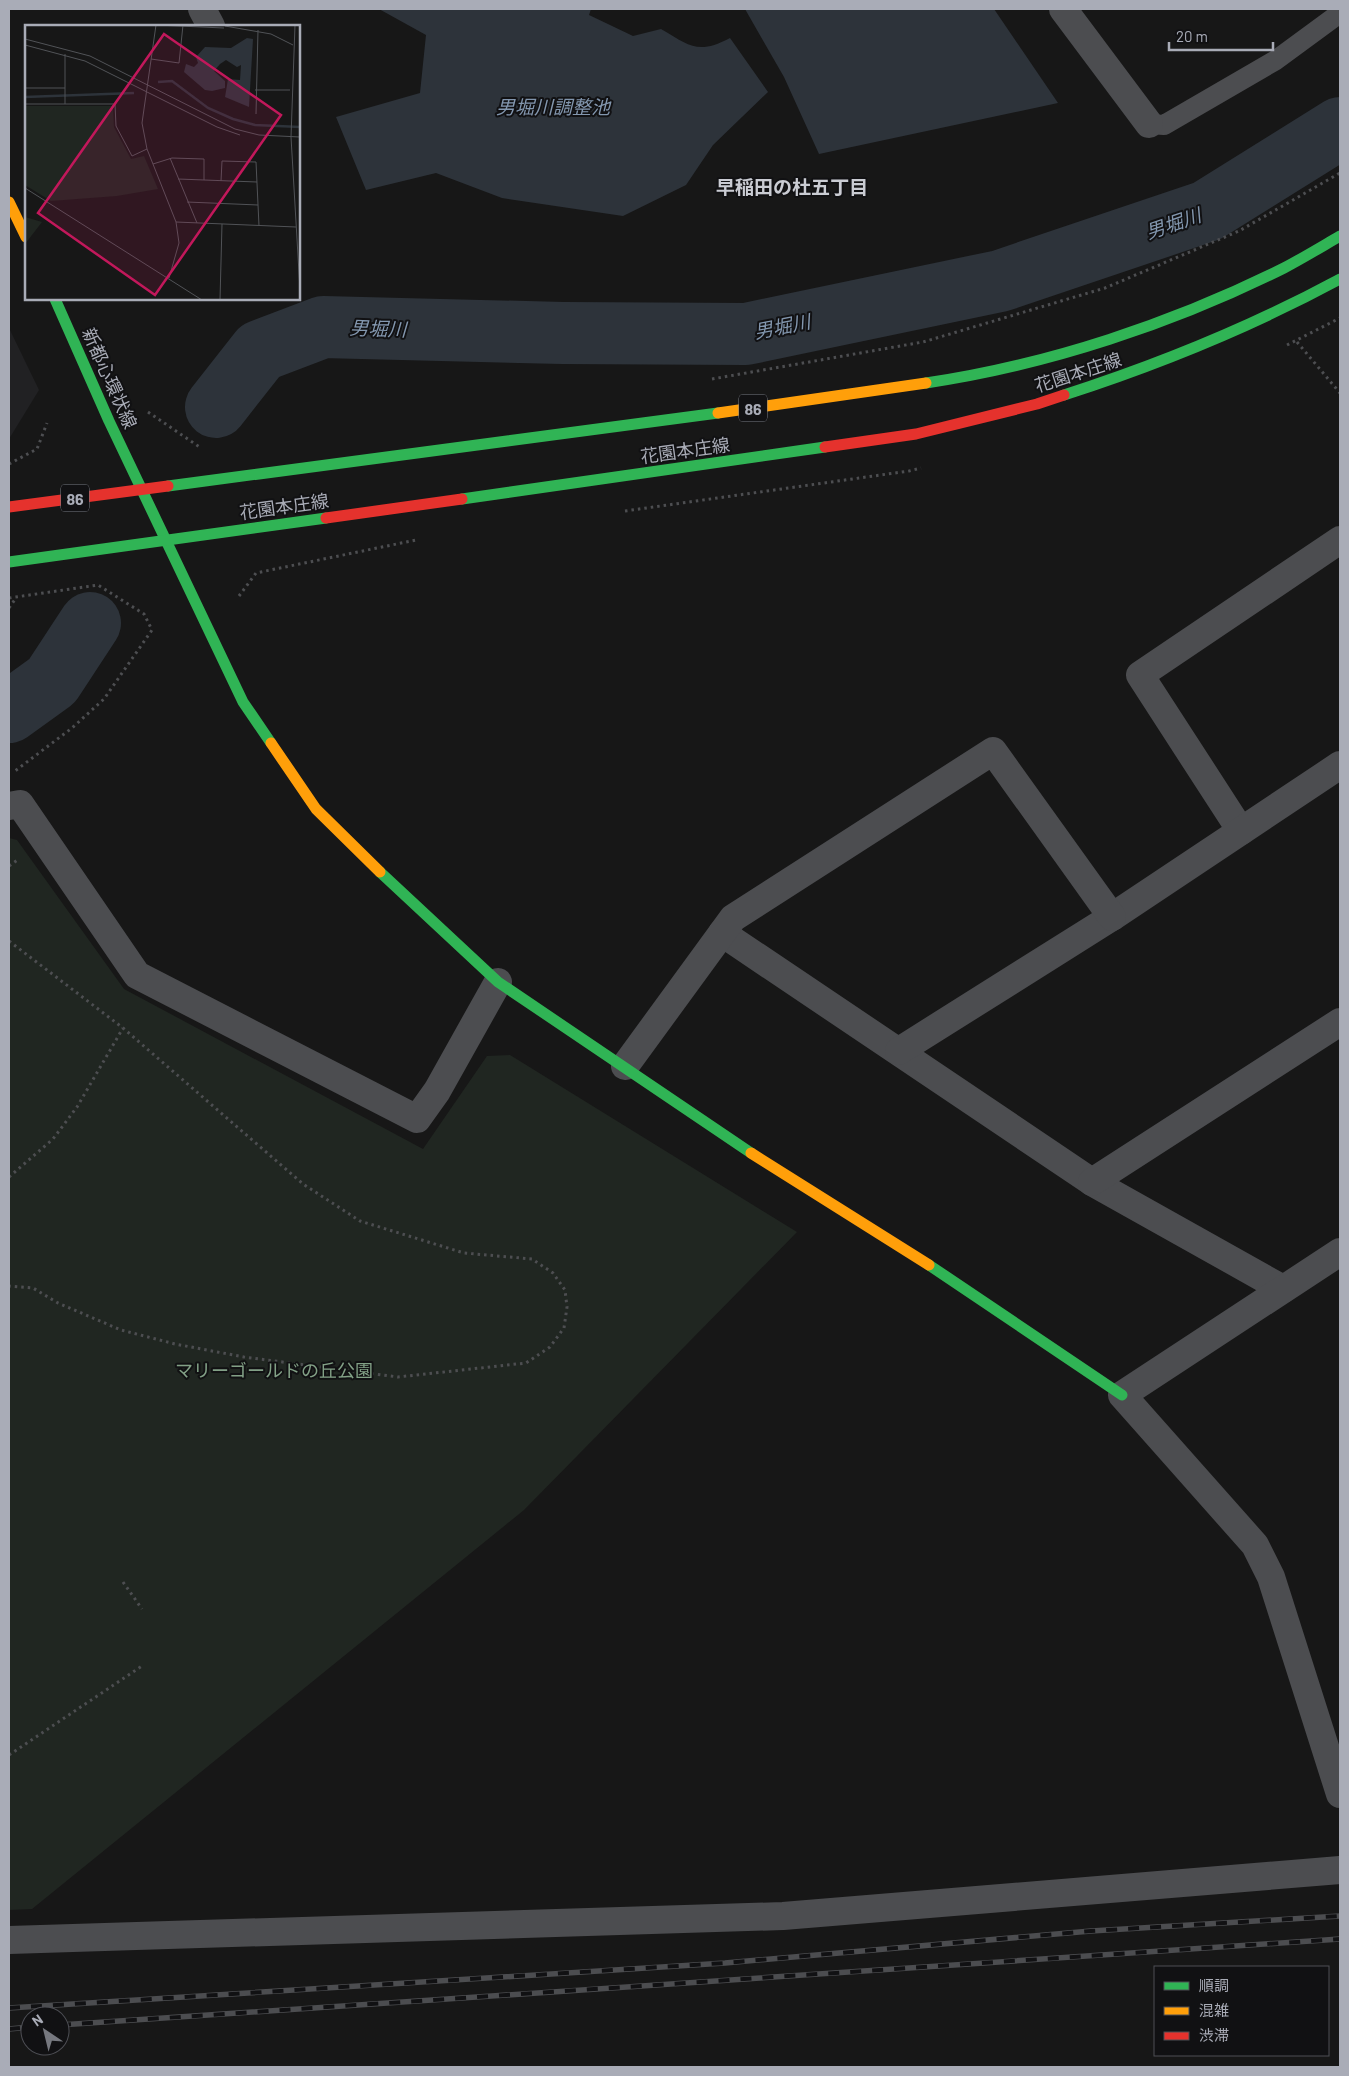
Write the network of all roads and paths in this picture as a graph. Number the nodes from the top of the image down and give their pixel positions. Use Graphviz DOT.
graph roads {
  1 [pos="202,9"];
  2 [pos="1063,9"];
  3 [pos="1340,12"];
  4 [pos="210,25"];
  5 [pos="1149,124"];
  6 [pos="1340,173"];
  7 [pos="9,202"];
  8 [pos="25,234"];
  9 [pos="1340,236"];
  10 [pos="1340,279"];
  11 [pos="55,300"];
  12 [pos="1296,342"];
  13 [pos="709,380"];
  14 [pos="1340,393"];
  15 [pos="148,412"];
  16 [pos="47,423"];
  17 [pos="203,450"];
  18 [pos="9,464"];
  19 [pos="142,489"];
  20 [pos="9,507"];
  21 [pos="165,540"];
  22 [pos="1340,540"];
  23 [pos="9,562"];
  24 [pos="256,573"];
  25 [pos="239,596"];
  26 [pos="9,598"];
  27 [pos="16,598"];
  28 [pos="9,608"];
  29 [pos="1340,765"];
  30 [pos="15,771"];
  31 [pos="9,806"];
  32 [pos="1241,831"];
  33 [pos="1112,917"];
  34 [pos="722,933"];
  35 [pos="9,941"];
  36 [pos="498,982"];
  37 [pos="1340,1022"];
  38 [pos="123,1028"];
  39 [pos="899,1051"];
  40 [pos="625,1066"];
  41 [pos="9,1177"];
  42 [pos="1092,1182"];
  43 [pos="1340,1252"];
  44 [pos="9,1286"];
  45 [pos="1283,1289"];
  46 [pos="1122,1395"];
  47 [pos="123,1582"];
  48 [pos="142,1609"];
  49 [pos="142,1666"];
  50 [pos="9,1755"];
  51 [pos="1340,1794"];
  52 [pos="1340,1870"];
  53 [pos="9,1940"];
  1 -- 4 [label="street"];
  2 -- 5 [label="street"];
  3 -- 5 [label="lane"];
  6 -- 13 [label="path"];
  7 -- 8 [label="main road"];
  9 -- 19 [label="main road, 花園本庄線 / 86"];
  10 -- 21 [label="main road, 花園本庄線"];
  11 -- 19 [label="main road, 新都心環状線"];
  12 -- 14 [label="path"];
  15 -- 17 [label="path"];
  16 -- 18 [label="path"];
  19 -- 20 [label="main road, 花園本庄線 / 86"];
  19 -- 21 [label="main road, 新都心環状線"];
  21 -- 23 [label="main road, 花園本庄線"];
  21 -- 36 [label="main road, 新都心環状線"];
  22 -- 32 [label="street"];
  24 -- 25 [label="path"];
  26 -- 27 [label="path"];
  27 -- 28 [label="path"];
  27 -- 30 [label="path"];
  29 -- 32 [label="street"];
  31 -- 36 [label="street"];
  32 -- 33 [label="street"];
  33 -- 34 [label="street"];
  33 -- 39 [label="street"];
  34 -- 39 [label="street"];
  34 -- 40 [label="street"];
  35 -- 38 [label="path"];
  36 -- 40 [label="main road, 新都心環状線"];
  37 -- 42 [label="street"];
  38 -- 41 [label="path"];
  38 -- 44 [label="path"];
  39 -- 42 [label="street"];
  40 -- 46 [label="main road, 新都心環状線"];
  42 -- 45 [label="street"];
  43 -- 45 [label="street"];
  45 -- 46 [label="street"];
  46 -- 51 [label="street"];
  47 -- 48 [label="path"];
  49 -- 50 [label="path"];
  52 -- 53 [label="street"];
}
